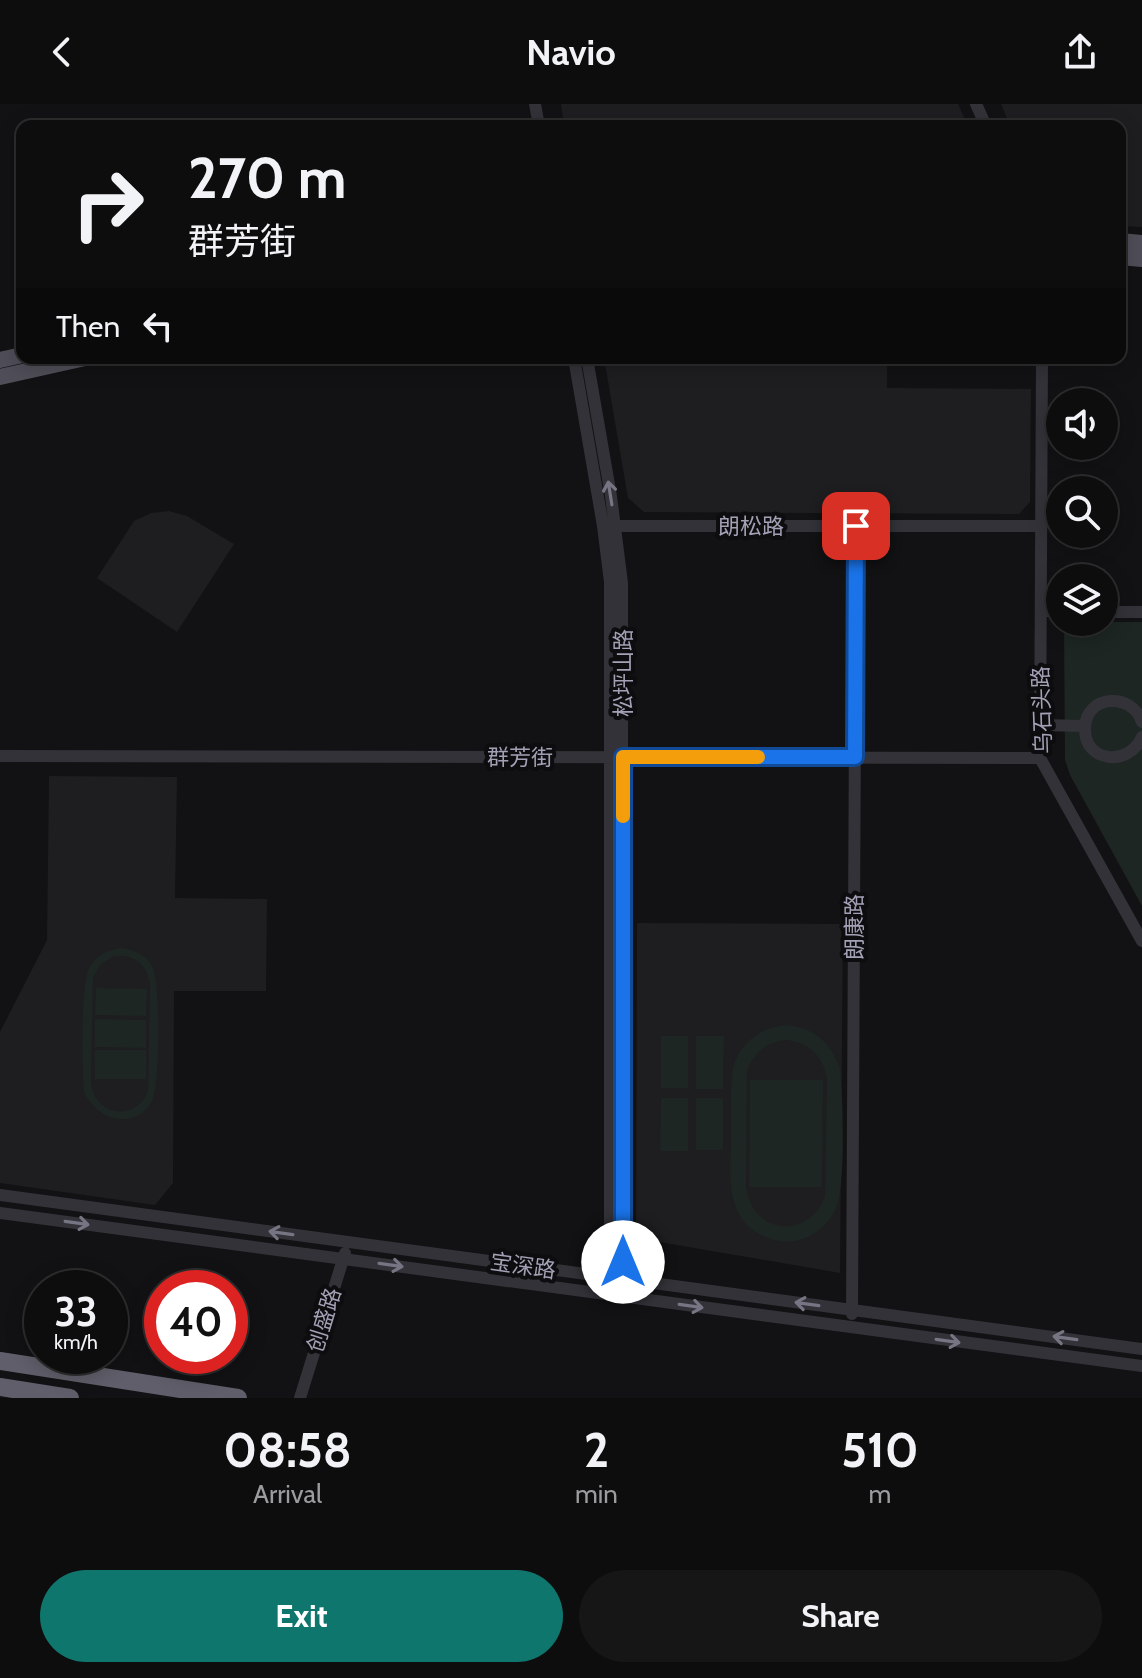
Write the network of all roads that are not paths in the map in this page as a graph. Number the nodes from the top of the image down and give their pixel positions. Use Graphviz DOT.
graph roads {
  1 [pos="58,364"];
  2 [pos="575,364"];
  3 [pos="588,364"];
  4 [pos="1042,364"];
  5 [pos="0,377"];
  6 [pos="609,526"];
  7 [pos="856,526"];
  8 [pos="1042,526"];
  9 [pos="1041,611"];
  10 [pos="1046,611"];
  11 [pos="1118,612"];
  12 [pos="1142,612"];
  13 [pos="1142,722"];
  14 [pos="1040,725"];
  15 [pos="1085,726"];
  16 [pos="1142,737"];
  17 [pos="0,756"];
  18 [pos="617,757"];
  19 [pos="855,757"];
  20 [pos="1040,758"];
  21 [pos="1142,941"];
  22 [pos="0,1195"];
  23 [pos="0,1213"];
  24 [pos="348,1242"];
  25 [pos="343,1259"];
  26 [pos="608,1277"];
  27 [pos="622,1279"];
  28 [pos="613,1296"];
  29 [pos="852,1310"];
  30 [pos="852,1328"];
  31 [pos="1142,1349"];
  32 [pos="0,1361"];
  33 [pos="1142,1366"];
  34 [pos="0,1387"];
  35 [pos="70,1398"];
  36 [pos="238,1398"];
  37 [pos="300,1398"];
  1 -- 5 [label="main road"];
  2 -- 6 [label="street, 松坪山路"];
  6 -- 3 [label="street, 松坪山路, one-way"];
  4 -- 8 [label="street, 乌石头路"];
  6 -- 7 [label="street, 朗松路"];
  6 -- 18 [label="street, 松坪山路"];
  7 -- 8 [label="street, 朗松路"];
  7 -- 19 [label="street, 朗康路"];
  8 -- 9 [label="street, 乌石头路"];
  9 -- 10 [label="street"];
  9 -- 14 [label="street, 乌石头路"];
  11 -- 12 [label="street"];
  13 -- 15 [label="street"];
  14 -- 15 [label="street"];
  14 -- 20 [label="street, 乌石头路"];
  15 -- 16 [label="street"];
  17 -- 18 [label="street, 群芳街"];
  18 -- 19 [label="street, 群芳街"];
  18 -- 26 [label="street, 松坪山路"];
  18 -- 27 [label="street, 松坪山路"];
  19 -- 20 [label="street, 群芳街"];
  19 -- 29 [label="street, 朗康路"];
  20 -- 21 [label="street, 乌石头路"];
  24 -- 22 [label="street, 宝深路, one-way"];
  23 -- 25 [label="street, 宝深路, one-way"];
  24 -- 25 [label="street, 创盛路"];
  24 -- 26 [label="street, 宝深路"];
  25 -- 28 [label="street, 宝深路, one-way"];
  25 -- 37 [label="street, 创盛路"];
  26 -- 27 [label="street, 宝深路"];
  26 -- 28 [label="street, 松坪山路"];
  27 -- 28 [label="street, 松坪山路"];
  29 -- 27 [label="street, 宝深路, one-way"];
  28 -- 30 [label="street, 宝深路, one-way"];
  29 -- 30 [label="street, 朗康路"];
  31 -- 29 [label="street, 宝深路, one-way"];
  30 -- 33 [label="street, 宝深路, one-way"];
  32 -- 36 [label="highway"];
  34 -- 35 [label="highway"];
}
